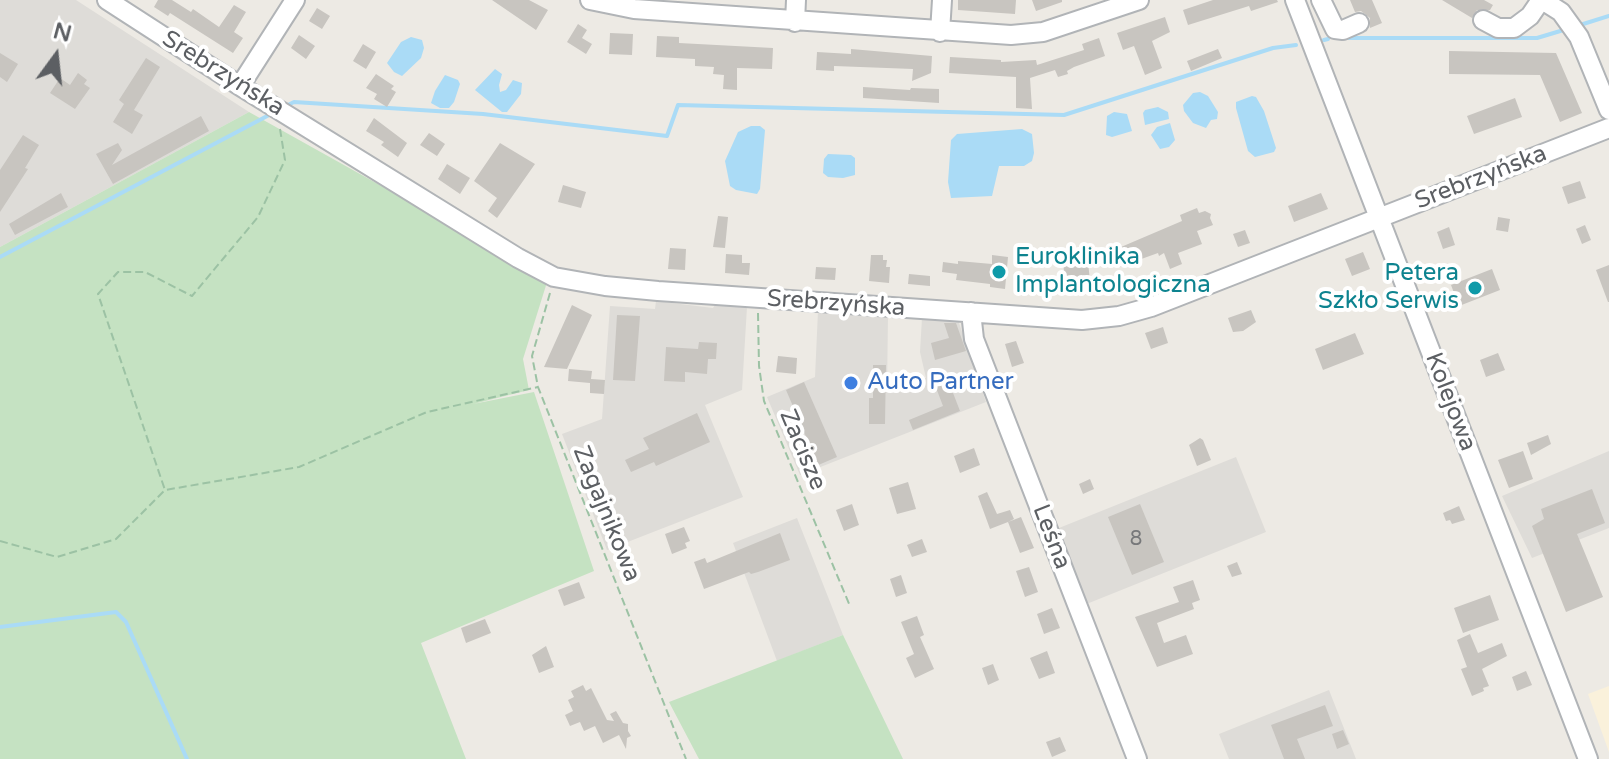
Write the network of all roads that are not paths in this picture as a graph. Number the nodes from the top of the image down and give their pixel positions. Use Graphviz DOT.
graph roads {
  1 [pos="107,0"];
  2 [pos="295,0"];
  3 [pos="590,0"];
  4 [pos="796,0"];
  5 [pos="942,0"];
  6 [pos="1139,0"];
  7 [pos="1295,0"];
  8 [pos="1321,0"];
  9 [pos="1542,0"];
  10 [pos="663,6"];
  11 [pos="1483,20"];
  12 [pos="795,22"];
  13 [pos="1359,23"];
  14 [pos="940,32"];
  15 [pos="240,86"];
  16 [pos="1609,110"];
  17 [pos="1609,128"];
  18 [pos="1379,218"];
  19 [pos="971,312"];
  20 [pos="1137,759"];
  21 [pos="1588,759"];
  1 -- 15 [label="street, Srebrzyńska"];
  2 -- 15 [label="street"];
  3 -- 10 [label="street"];
  4 -- 12 [label="street"];
  5 -- 14 [label="street"];
  6 -- 14 [label="street"];
  7 -- 18 [label="street, Kolejowa"];
  8 -- 13 [label="street"];
  9 -- 11 [label="street"];
  9 -- 16 [label="street"];
  10 -- 12 [label="street"];
  12 -- 14 [label="street"];
  15 -- 19 [label="street, Srebrzyńska"];
  17 -- 18 [label="street, Srebrzyńska"];
  18 -- 19 [label="street, Srebrzyńska"];
  18 -- 21 [label="street, Kolejowa"];
  19 -- 20 [label="street, Leśna"];
}
